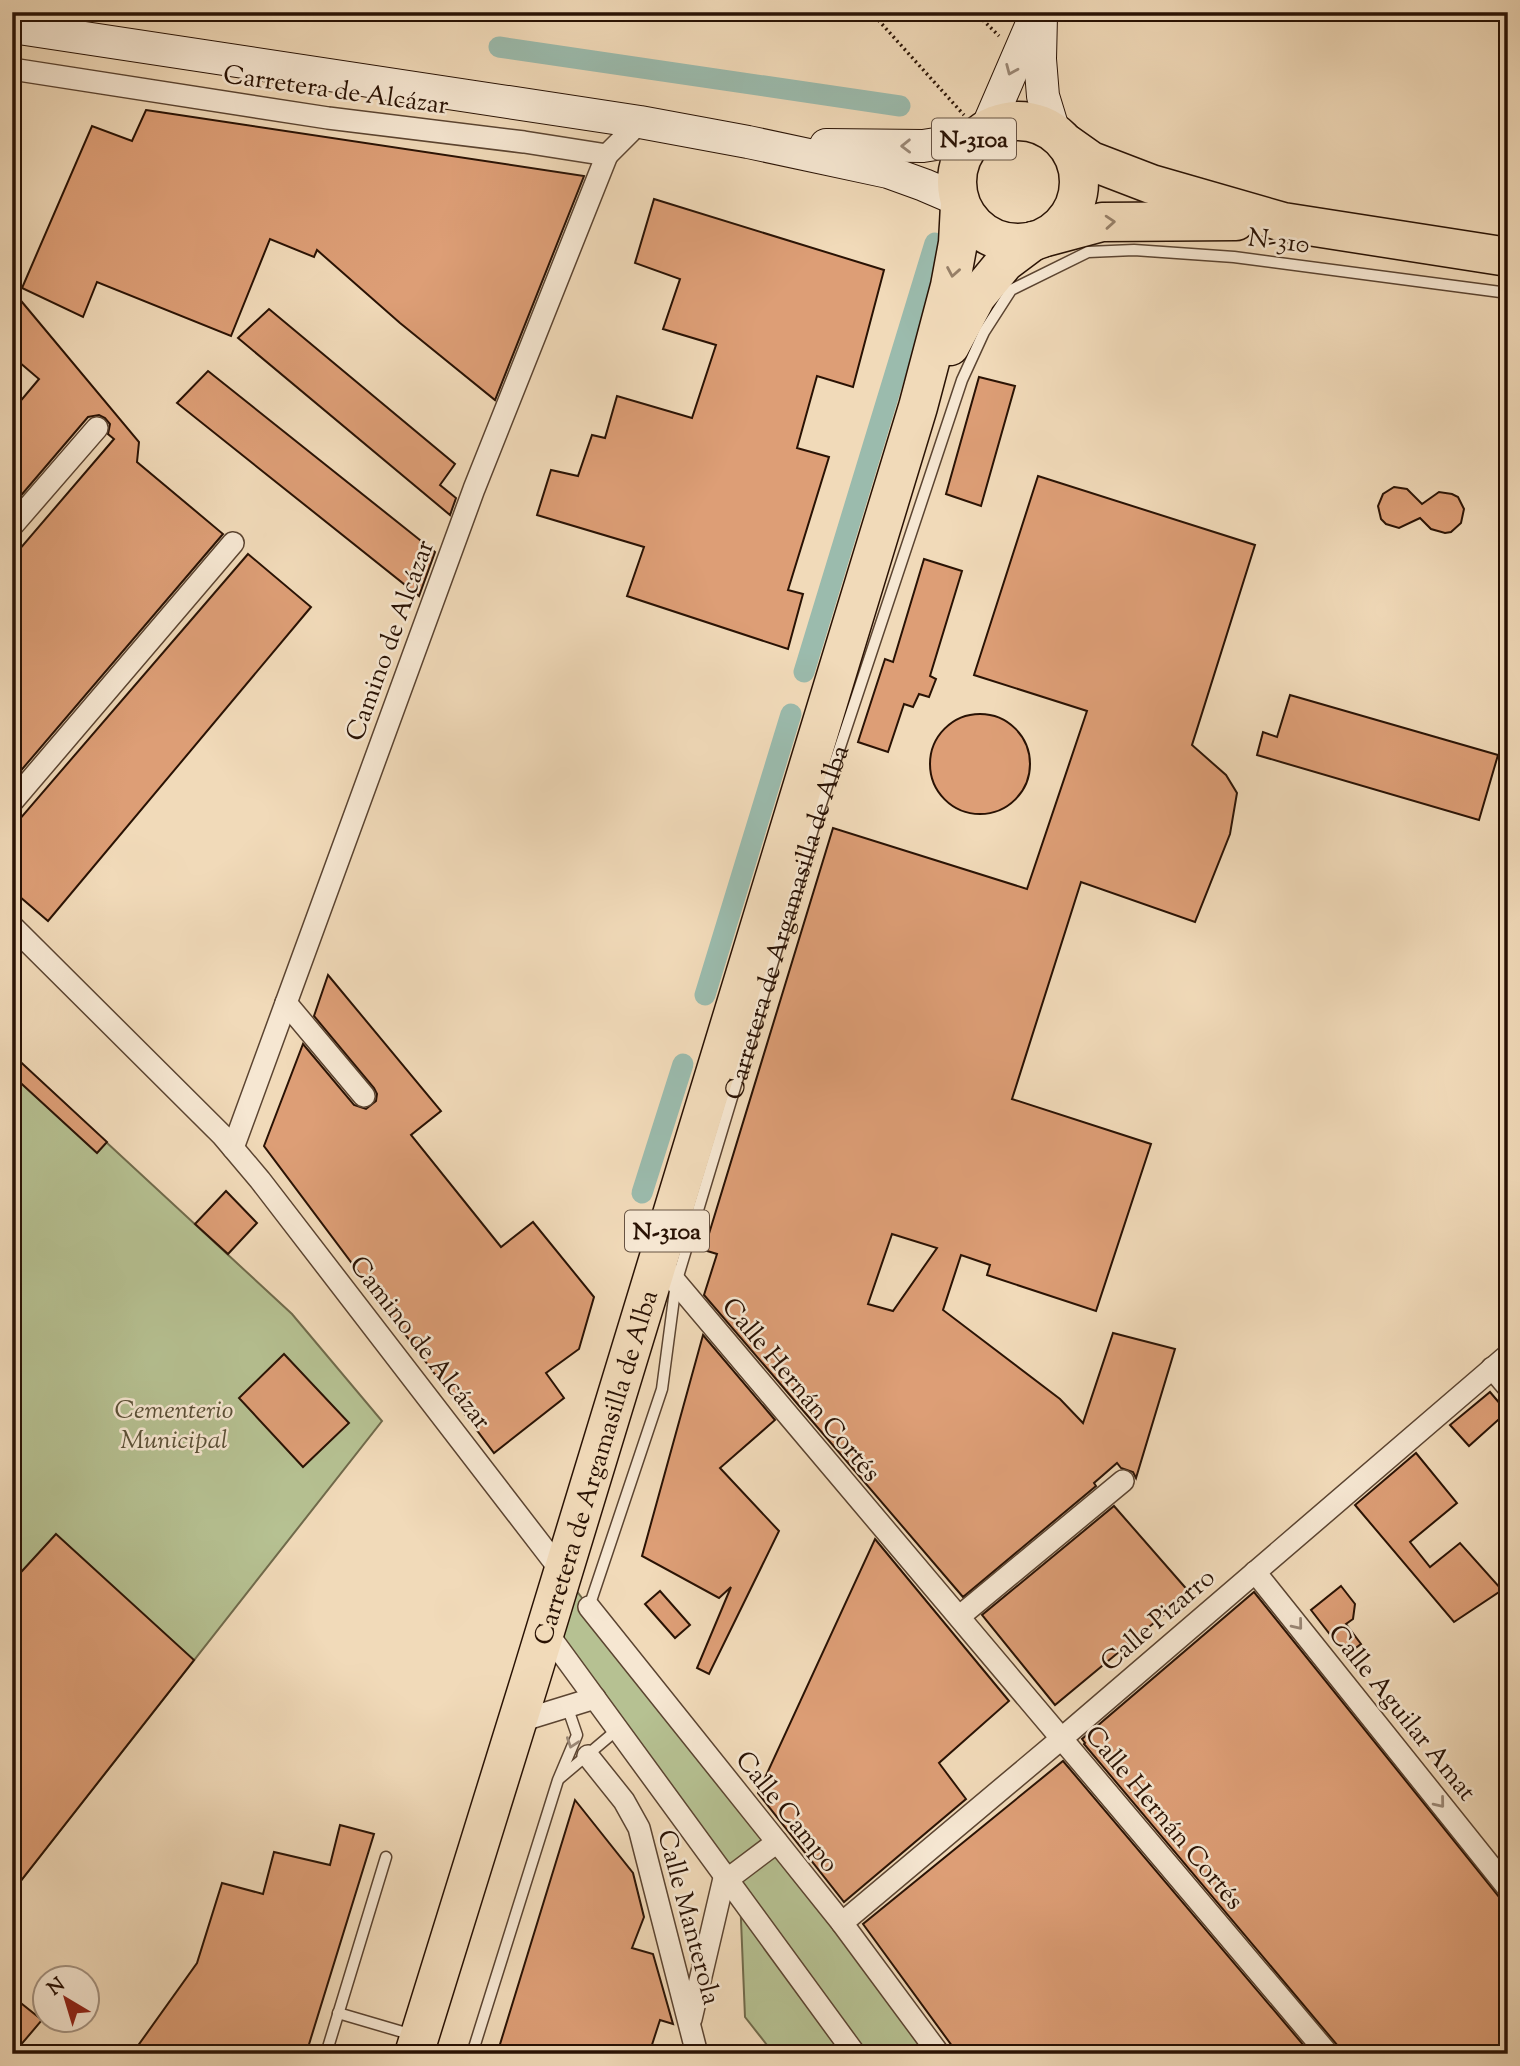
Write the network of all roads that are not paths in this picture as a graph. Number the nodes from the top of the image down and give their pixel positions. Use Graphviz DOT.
graph roads {
  1 [pos="1039,12"];
  2 [pos="12,27"];
  3 [pos="12,69"];
  4 [pos="640,122"];
  5 [pos="980,133"];
  6 [pos="1061,138"];
  7 [pos="748,142"];
  8 [pos="607,155"];
  9 [pos="959,202"];
  10 [pos="1283,222"];
  11 [pos="1041,249"];
  12 [pos="1508,257"];
  13 [pos="1508,293"];
  14 [pos="918,407"];
  15 [pos="97,428"];
  16 [pos="12,526"];
  17 [pos="233,544"];
  18 [pos="12,802"];
  19 [pos="12,926"];
  20 [pos="286,1003"];
  21 [pos="364,1096"];
  22 [pos="233,1148"];
  23 [pos="667,1272"];
  24 [pos="1500,1361"];
  25 [pos="1508,1387"];
  26 [pos="1123,1481"];
  27 [pos="562,1572"];
  28 [pos="1255,1572"];
  29 [pos="589,1607"];
  30 [pos="960,1616"];
  31 [pos="545,1630"];
  32 [pos="595,1698"];
  33 [pos="567,1706"];
  34 [pos="517,1722"];
  35 [pos="618,1729"];
  36 [pos="1061,1739"];
  37 [pos="588,1756"];
  38 [pos="654,1778"];
  39 [pos="558,1780"];
  40 [pos="624,1801"];
  41 [pos="776,1842"];
  42 [pos="386,1857"];
  43 [pos="727,1877"];
  44 [pos="1508,1888"];
  45 [pos="842,1923"];
  46 [pos="338,2014"];
  47 [pos="689,2024"];
  48 [pos="417,2045"];
  49 [pos="326,2054"];
  50 [pos="472,2054"];
  51 [pos="697,2054"];
  52 [pos="855,2054"];
  53 [pos="939,2054"];
  54 [pos="1328,2054"];
  1 -- 5 [label="main road, one-way"];
  1 -- 6 [label="main road"];
  2 -- 4 [label="main road"];
  3 -- 8 [label="street, Carretera de Alcázar"];
  4 -- 7 [label="main road"];
  4 -- 8 [label="street"];
  5 -- 6 [label="highway, N-310a"];
  5 -- 7 [label="main road, one-way"];
  5 -- 9 [label="highway, N-310a"];
  6 -- 10 [label="highway, N-310a"];
  6 -- 11 [label="highway, N-310a"];
  7 -- 9 [label="main road"];
  8 -- 20 [label="street, Camino de Alcázar"];
  9 -- 11 [label="highway, N-310a"];
  9 -- 14 [label="highway, N-310a, one-way"];
  11 -- 10 [label="highway, N-310a, one-way"];
  10 -- 12 [label="highway, N-310a"];
  11 -- 13 [label="lane, N-310"];
  11 -- 14 [label="highway, N-310a"];
  11 -- 23 [label="lane, Carretera de Argamasilla de Alba"];
  14 -- 23 [label="highway, Carretera de Argamasilla de Alba / N-310a"];
  15 -- 16 [label="street"];
  17 -- 18 [label="street"];
  19 -- 22 [label="street, Camino de Alcázar"];
  20 -- 21 [label="street"];
  20 -- 22 [label="street, Camino de Alcázar"];
  22 -- 27 [label="street, Camino de Alcázar"];
  23 -- 27 [label="highway, Carretera de Argamasilla de Alba / N-310a"];
  23 -- 29 [label="lane, Carretera de Argamasilla de Alba"];
  23 -- 30 [label="street, Calle Hernán Cortés"];
  24 -- 25 [label="street"];
  24 -- 28 [label="street, Calle Pizarro"];
  26 -- 30 [label="street"];
  27 -- 31 [label="highway, Carretera de Argamasilla de Alba / N-310a"];
  28 -- 36 [label="street, Calle Pizarro"];
  28 -- 44 [label="street, Calle Aguilar Amat, one-way"];
  29 -- 41 [label="street, Calle Campo"];
  30 -- 36 [label="street, Calle Hernán Cortés"];
  31 -- 32 [label="street"];
  31 -- 34 [label="highway, Carretera de Argamasilla de Alba / N-310a"];
  32 -- 33 [label="street"];
  32 -- 35 [label="street"];
  33 -- 34 [label="street"];
  33 -- 39 [label="lane, one-way"];
  34 -- 48 [label="highway, Carretera de Argamasilla de Alba / N-310a"];
  35 -- 37 [label="lane"];
  35 -- 38 [label="street"];
  36 -- 45 [label="street, Calle Pizarro"];
  36 -- 54 [label="street, Calle Hernán Cortés"];
  37 -- 39 [label="lane"];
  37 -- 40 [label="street, Calle Manterola"];
  38 -- 40 [label="street"];
  38 -- 43 [label="street"];
  39 -- 50 [label="lane"];
  40 -- 47 [label="street, Calle Manterola"];
  41 -- 43 [label="street"];
  41 -- 45 [label="street, Calle Campo"];
  42 -- 46 [label="lane"];
  43 -- 47 [label="street, Calle Manterola"];
  43 -- 52 [label="street"];
  45 -- 53 [label="street, Calle Campo"];
  46 -- 48 [label="lane"];
  46 -- 49 [label="lane"];
  47 -- 51 [label="street, Calle Manterola"];
}
